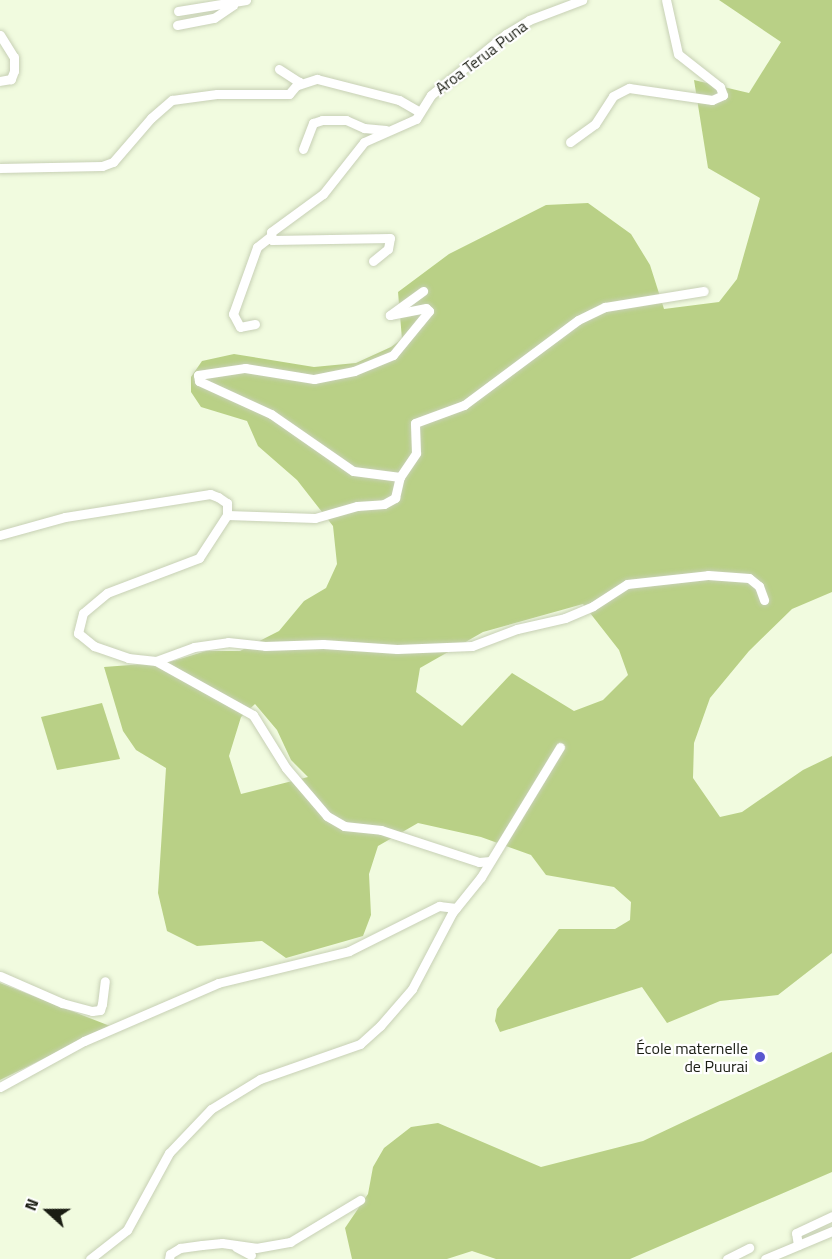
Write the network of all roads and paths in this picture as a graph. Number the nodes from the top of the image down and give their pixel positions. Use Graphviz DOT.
graph roads {
  1 [pos="246,0"];
  2 [pos="582,0"];
  3 [pos="666,0"];
  4 [pos="234,3"];
  5 [pos="178,11"];
  6 [pos="177,25"];
  7 [pos="0,34"];
  8 [pos="279,69"];
  9 [pos="15,71"];
  10 [pos="0,75"];
  11 [pos="0,81"];
  12 [pos="298,85"];
  13 [pos="420,112"];
  14 [pos="388,130"];
  15 [pos="570,142"];
  16 [pos="303,149"];
  17 [pos="0,168"];
  18 [pos="271,236"];
  19 [pos="373,261"];
  20 [pos="423,291"];
  21 [pos="704,291"];
  22 [pos="255,324"];
  23 [pos="400,477"];
  24 [pos="227,515"];
  25 [pos="0,535"];
  26 [pos="764,600"];
  27 [pos="156,661"];
  28 [pos="560,747"];
  29 [pos="490,861"];
  30 [pos="456,908"];
  31 [pos="0,976"];
  32 [pos="105,981"];
  33 [pos="0,1087"];
  34 [pos="360,1200"];
  35 [pos="832,1216"];
  36 [pos="832,1231"];
  37 [pos="222,1243"];
  38 [pos="798,1245"];
  39 [pos="749,1248"];
  40 [pos="251,1255"];
  41 [pos="90,1259"];
  42 [pos="169,1259"];
  43 [pos="727,1259"];
  44 [pos="765,1259"];
  1 -- 4 [label="street"];
  2 -- 13 [label="street, Aroa Terua Puna"];
  3 -- 15 [label="street"];
  4 -- 5 [label="street"];
  4 -- 6 [label="street"];
  7 -- 9 [label="street"];
  8 -- 12 [label="street"];
  9 -- 10 [label="street"];
  9 -- 11 [label="street"];
  12 -- 13 [label="street"];
  12 -- 17 [label="street"];
  13 -- 14 [label="street, Aroa Terua Puna"];
  14 -- 16 [label="street"];
  14 -- 18 [label="street, Aroa Terua Puna"];
  18 -- 19 [label="street"];
  18 -- 22 [label="street, Aroa Terua Puna"];
  20 -- 23 [label="street"];
  21 -- 23 [label="street"];
  23 -- 24 [label="street"];
  24 -- 25 [label="street"];
  24 -- 27 [label="street"];
  26 -- 27 [label="street"];
  27 -- 29 [label="street"];
  28 -- 29 [label="street"];
  29 -- 30 [label="street"];
  30 -- 33 [label="street"];
  30 -- 41 [label="street"];
  31 -- 32 [label="street"];
  34 -- 37 [label="street"];
  35 -- 38 [label="street"];
  36 -- 38 [label="street"];
  37 -- 40 [label="street"];
  37 -- 42 [label="street"];
  38 -- 44 [label="street"];
  39 -- 43 [label="street"];
}
